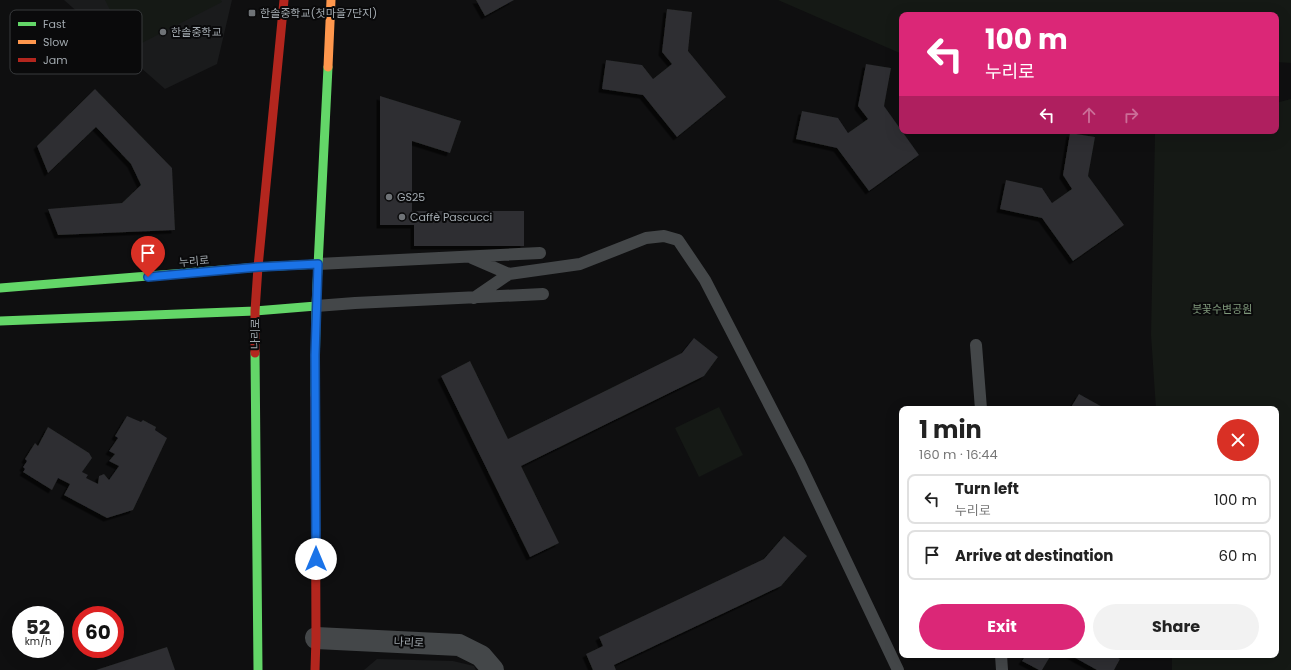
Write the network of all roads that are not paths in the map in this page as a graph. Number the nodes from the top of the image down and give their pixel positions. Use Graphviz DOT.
graph roads {
  1 [pos="284,0"];
  2 [pos="331,0"];
  3 [pos="540,253"];
  4 [pos="469,257"];
  5 [pos="318,264"];
  6 [pos="258,267"];
  7 [pos="509,274"];
  8 [pos="0,288"];
  9 [pos="543,294"];
  10 [pos="474,298"];
  11 [pos="316,306"];
  12 [pos="255,311"];
  13 [pos="0,321"];
  14 [pos="976,345"];
  15 [pos="981,406"];
  16 [pos="316,638"];
  17 [pos="1001,658"];
  18 [pos="258,670"];
  19 [pos="315,670"];
  20 [pos="493,670"];
  21 [pos="898,670"];
  22 [pos="1002,670"];
  1 -- 6 [label="main road, 나리로"];
  2 -- 5 [label="main road"];
  3 -- 4 [label="lane"];
  4 -- 5 [label="lane"];
  4 -- 7 [label="lane"];
  5 -- 6 [label="main road, 누리로"];
  5 -- 11 [label="main road"];
  6 -- 8 [label="main road, 누리로"];
  6 -- 12 [label="main road, 나리로"];
  7 -- 10 [label="lane"];
  7 -- 21 [label="lane"];
  9 -- 10 [label="lane"];
  10 -- 11 [label="lane"];
  11 -- 12 [label="main road"];
  11 -- 16 [label="main road"];
  12 -- 13 [label="main road"];
  12 -- 18 [label="main road, 나리로"];
  14 -- 15 [label="lane"];
  16 -- 19 [label="main road"];
  16 -- 20 [label="street, 나리로"];
  17 -- 22 [label="lane"];
}
